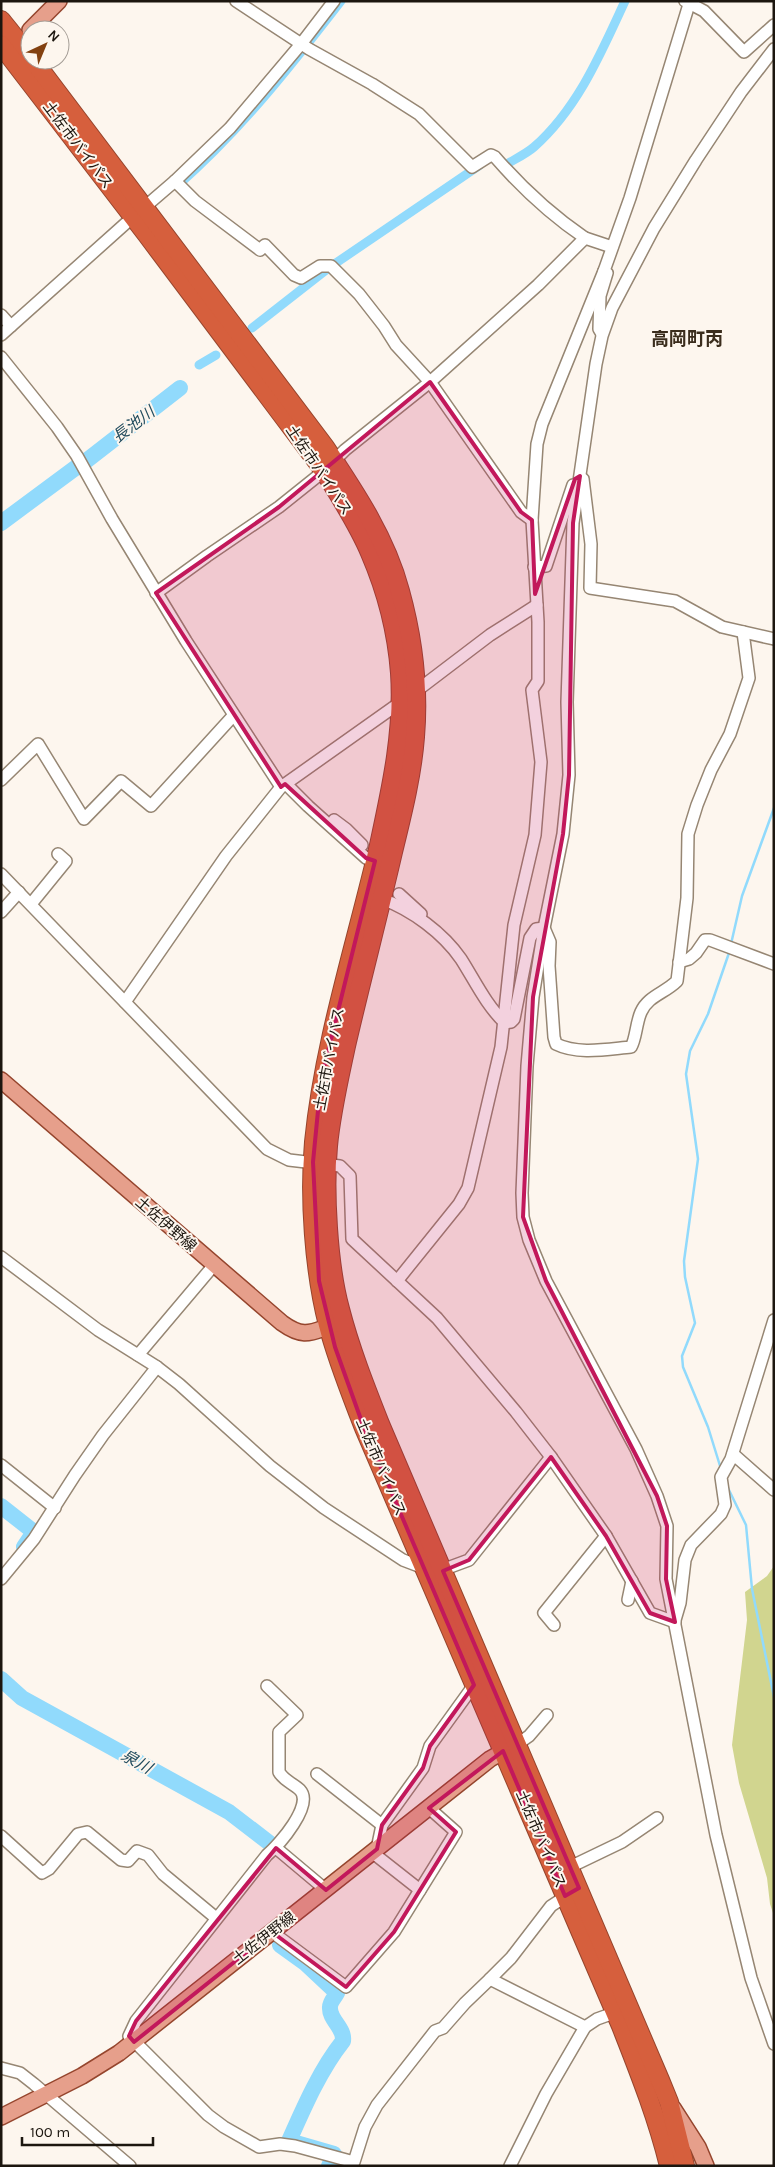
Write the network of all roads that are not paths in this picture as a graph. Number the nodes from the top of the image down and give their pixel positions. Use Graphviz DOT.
graph roads {
  1 [pos="59,1"];
  2 [pos="236,1"];
  3 [pos="334,1"];
  4 [pos="688,2"];
  5 [pos="1,20"];
  6 [pos="774,25"];
  7 [pos="15,42"];
  8 [pos="304,46"];
  9 [pos="774,49"];
  10 [pos="40,70"];
  11 [pos="178,184"];
  12 [pos="138,212"];
  13 [pos="585,238"];
  14 [pos="612,247"];
  15 [pos="604,271"];
  16 [pos="1,315"];
  17 [pos="11,326"];
  18 [pos="1,335"];
  19 [pos="602,336"];
  20 [pos="1,358"];
  21 [pos="430,382"];
  22 [pos="329,465"];
  23 [pos="580,476"];
  24 [pos="532,520"];
  25 [pos="534,567"];
  26 [pos="156,593"];
  27 [pos="537,605"];
  28 [pos="742,632"];
  29 [pos="774,640"];
  30 [pos="408,697"];
  31 [pos="234,716"];
  32 [pos="1,780"];
  33 [pos="283,785"];
  34 [pos="308,806"];
  35 [pos="362,845"];
  36 [pos="58,854"];
  37 [pos="375,861"];
  38 [pos="1,874"];
  39 [pos="19,892"];
  40 [pos="399,894"];
  41 [pos="382,899"];
  42 [pos="30,904"];
  43 [pos="1,912"];
  44 [pos="544,928"];
  45 [pos="447,942"];
  46 [pos="679,962"];
  47 [pos="774,964"];
  48 [pos="125,1002"];
  49 [pos="505,1023"];
  50 [pos="1,1080"];
  51 [pos="320,1162"];
  52 [pos="1,1257"];
  53 [pos="214,1266"];
  54 [pos="397,1281"];
  55 [pos="774,1320"];
  56 [pos="336,1324"];
  57 [pos="138,1355"];
  58 [pos="157,1367"];
  59 [pos="733,1454"];
  60 [pos="551,1457"];
  61 [pos="1,1465"];
  62 [pos="774,1490"];
  63 [pos="55,1508"];
  64 [pos="606,1536"];
  65 [pos="424,1568"];
  66 [pos="442,1570"];
  67 [pos="1,1579"];
  68 [pos="632,1582"];
  69 [pos="628,1600"];
  70 [pos="675,1622"];
  71 [pos="554,1625"];
  72 [pos="474,1685"];
  73 [pos="267,1686"];
  74 [pos="547,1715"];
  75 [pos="509,1748"];
  76 [pos="316,1774"];
  77 [pos="429,1808"];
  78 [pos="657,1818"];
  79 [pos="382,1824"];
  80 [pos="1,1836"];
  81 [pos="276,1848"];
  82 [pos="375,1851"];
  83 [pos="570,1868"];
  84 [pos="326,1890"];
  85 [pos="420,1890"];
  86 [pos="572,1892"];
  87 [pos="216,1918"];
  88 [pos="272,1932"];
  89 [pos="490,1979"];
  90 [pos="622,2010"];
  91 [pos="585,2027"];
  92 [pos="134,2042"];
  93 [pos="774,2044"];
  94 [pos="1,2068"];
  95 [pos="46,2094"];
  96 [pos="669,2102"];
  97 [pos="1,2117"];
  98 [pos="705,2165"];
  99 [pos="130,2166"];
  100 [pos="510,2166"];
  101 [pos="669,2166"];
  102 [pos="686,2166"];
  1 -- 7 [label="main road"];
  2 -- 8 [label="street"];
  3 -- 8 [label="street"];
  4 -- 6 [label="street"];
  4 -- 14 [label="street"];
  5 -- 7 [label="highway, 土佐市バイパス"];
  7 -- 12 [label="highway, 土佐市バイパス"];
  8 -- 11 [label="street"];
  8 -- 13 [label="street"];
  9 -- 19 [label="street"];
  10 -- 12 [label="highway, 土佐市バイパス"];
  11 -- 12 [label="street"];
  11 -- 21 [label="street"];
  12 -- 17 [label="street"];
  12 -- 22 [label="highway, 土佐市バイパス"];
  13 -- 14 [label="street"];
  13 -- 21 [label="street"];
  14 -- 15 [label="street"];
  15 -- 19 [label="street"];
  15 -- 24 [label="street"];
  16 -- 17 [label="street"];
  17 -- 18 [label="street"];
  19 -- 23 [label="street"];
  20 -- 26 [label="street"];
  21 -- 22 [label="street"];
  21 -- 24 [label="street"];
  22 -- 26 [label="street"];
  22 -- 30 [label="highway, 土佐市バイパス"];
  23 -- 25 [label="street"];
  23 -- 28 [label="street"];
  23 -- 44 [label="street"];
  24 -- 25 [label="street"];
  25 -- 27 [label="street"];
  26 -- 31 [label="street"];
  27 -- 30 [label="street"];
  27 -- 49 [label="street"];
  28 -- 29 [label="street"];
  28 -- 46 [label="street"];
  30 -- 33 [label="street"];
  30 -- 37 [label="highway, 土佐市バイパス"];
  30 -- 41 [label="highway, 土佐市バイパス"];
  31 -- 32 [label="street"];
  31 -- 33 [label="street"];
  33 -- 34 [label="street"];
  33 -- 48 [label="street"];
  34 -- 35 [label="street"];
  34 -- 37 [label="street"];
  36 -- 42 [label="street"];
  37 -- 51 [label="highway, 土佐市バイパス"];
  38 -- 39 [label="street"];
  39 -- 42 [label="street"];
  39 -- 43 [label="street"];
  40 -- 45 [label="street"];
  41 -- 45 [label="street"];
  41 -- 51 [label="highway, 土佐市バイパス"];
  42 -- 48 [label="street"];
  44 -- 46 [label="street"];
  44 -- 49 [label="street"];
  44 -- 70 [label="street"];
  45 -- 49 [label="street"];
  46 -- 47 [label="street"];
  48 -- 51 [label="street"];
  49 -- 54 [label="street"];
  50 -- 53 [label="main road, 土佐伊野線"];
  51 -- 54 [label="street"];
  51 -- 56 [label="highway, 土佐市バイパス"];
  52 -- 57 [label="street"];
  53 -- 56 [label="main road, 土佐伊野線"];
  53 -- 57 [label="street"];
  54 -- 60 [label="street"];
  55 -- 59 [label="street"];
  56 -- 65 [label="highway, 土佐市バイパス"];
  56 -- 66 [label="highway, 土佐市バイパス"];
  57 -- 58 [label="street"];
  58 -- 63 [label="street"];
  58 -- 65 [label="street"];
  59 -- 62 [label="street"];
  59 -- 70 [label="street"];
  60 -- 64 [label="street"];
  60 -- 66 [label="street"];
  61 -- 63 [label="street"];
  63 -- 67 [label="street"];
  64 -- 68 [label="street"];
  64 -- 71 [label="street"];
  65 -- 66 [label="street"];
  65 -- 72 [label="highway, 土佐市バイパス"];
  66 -- 75 [label="highway, 土佐市バイパス"];
  68 -- 69 [label="street"];
  68 -- 70 [label="street"];
  70 -- 93 [label="street"];
  72 -- 75 [label="highway, 土佐市バイパス"];
  72 -- 79 [label="street"];
  73 -- 81 [label="street"];
  74 -- 75 [label="street"];
  75 -- 77 [label="main road, 土佐伊野線"];
  75 -- 83 [label="highway, 土佐市バイパス"];
  75 -- 86 [label="highway, 土佐市バイパス"];
  76 -- 79 [label="street"];
  77 -- 82 [label="main road, 土佐伊野線"];
  77 -- 85 [label="street"];
  78 -- 83 [label="street"];
  79 -- 82 [label="street"];
  80 -- 87 [label="street"];
  81 -- 84 [label="street"];
  81 -- 87 [label="street"];
  82 -- 84 [label="main road, 土佐伊野線"];
  82 -- 85 [label="street"];
  83 -- 86 [label="highway, 土佐市バイパス"];
  84 -- 88 [label="main road, 土佐伊野線"];
  85 -- 88 [label="street"];
  86 -- 89 [label="street"];
  86 -- 90 [label="highway, 土佐市バイパス"];
  87 -- 92 [label="street"];
  88 -- 92 [label="main road, 土佐伊野線"];
  89 -- 91 [label="street"];
  89 -- 92 [label="street"];
  90 -- 91 [label="street"];
  90 -- 96 [label="highway, 土佐市バイパス"];
  90 -- 101 [label="highway, 土佐市バイパス"];
  91 -- 100 [label="street"];
  92 -- 95 [label="main road, 土佐伊野線"];
  94 -- 95 [label="street"];
  95 -- 97 [label="main road, 土佐伊野線"];
  95 -- 99 [label="street"];
  96 -- 98 [label="main road"];
  96 -- 102 [label="highway, 土佐市バイパス"];
  98 -- 102 [label="main road"];
}
